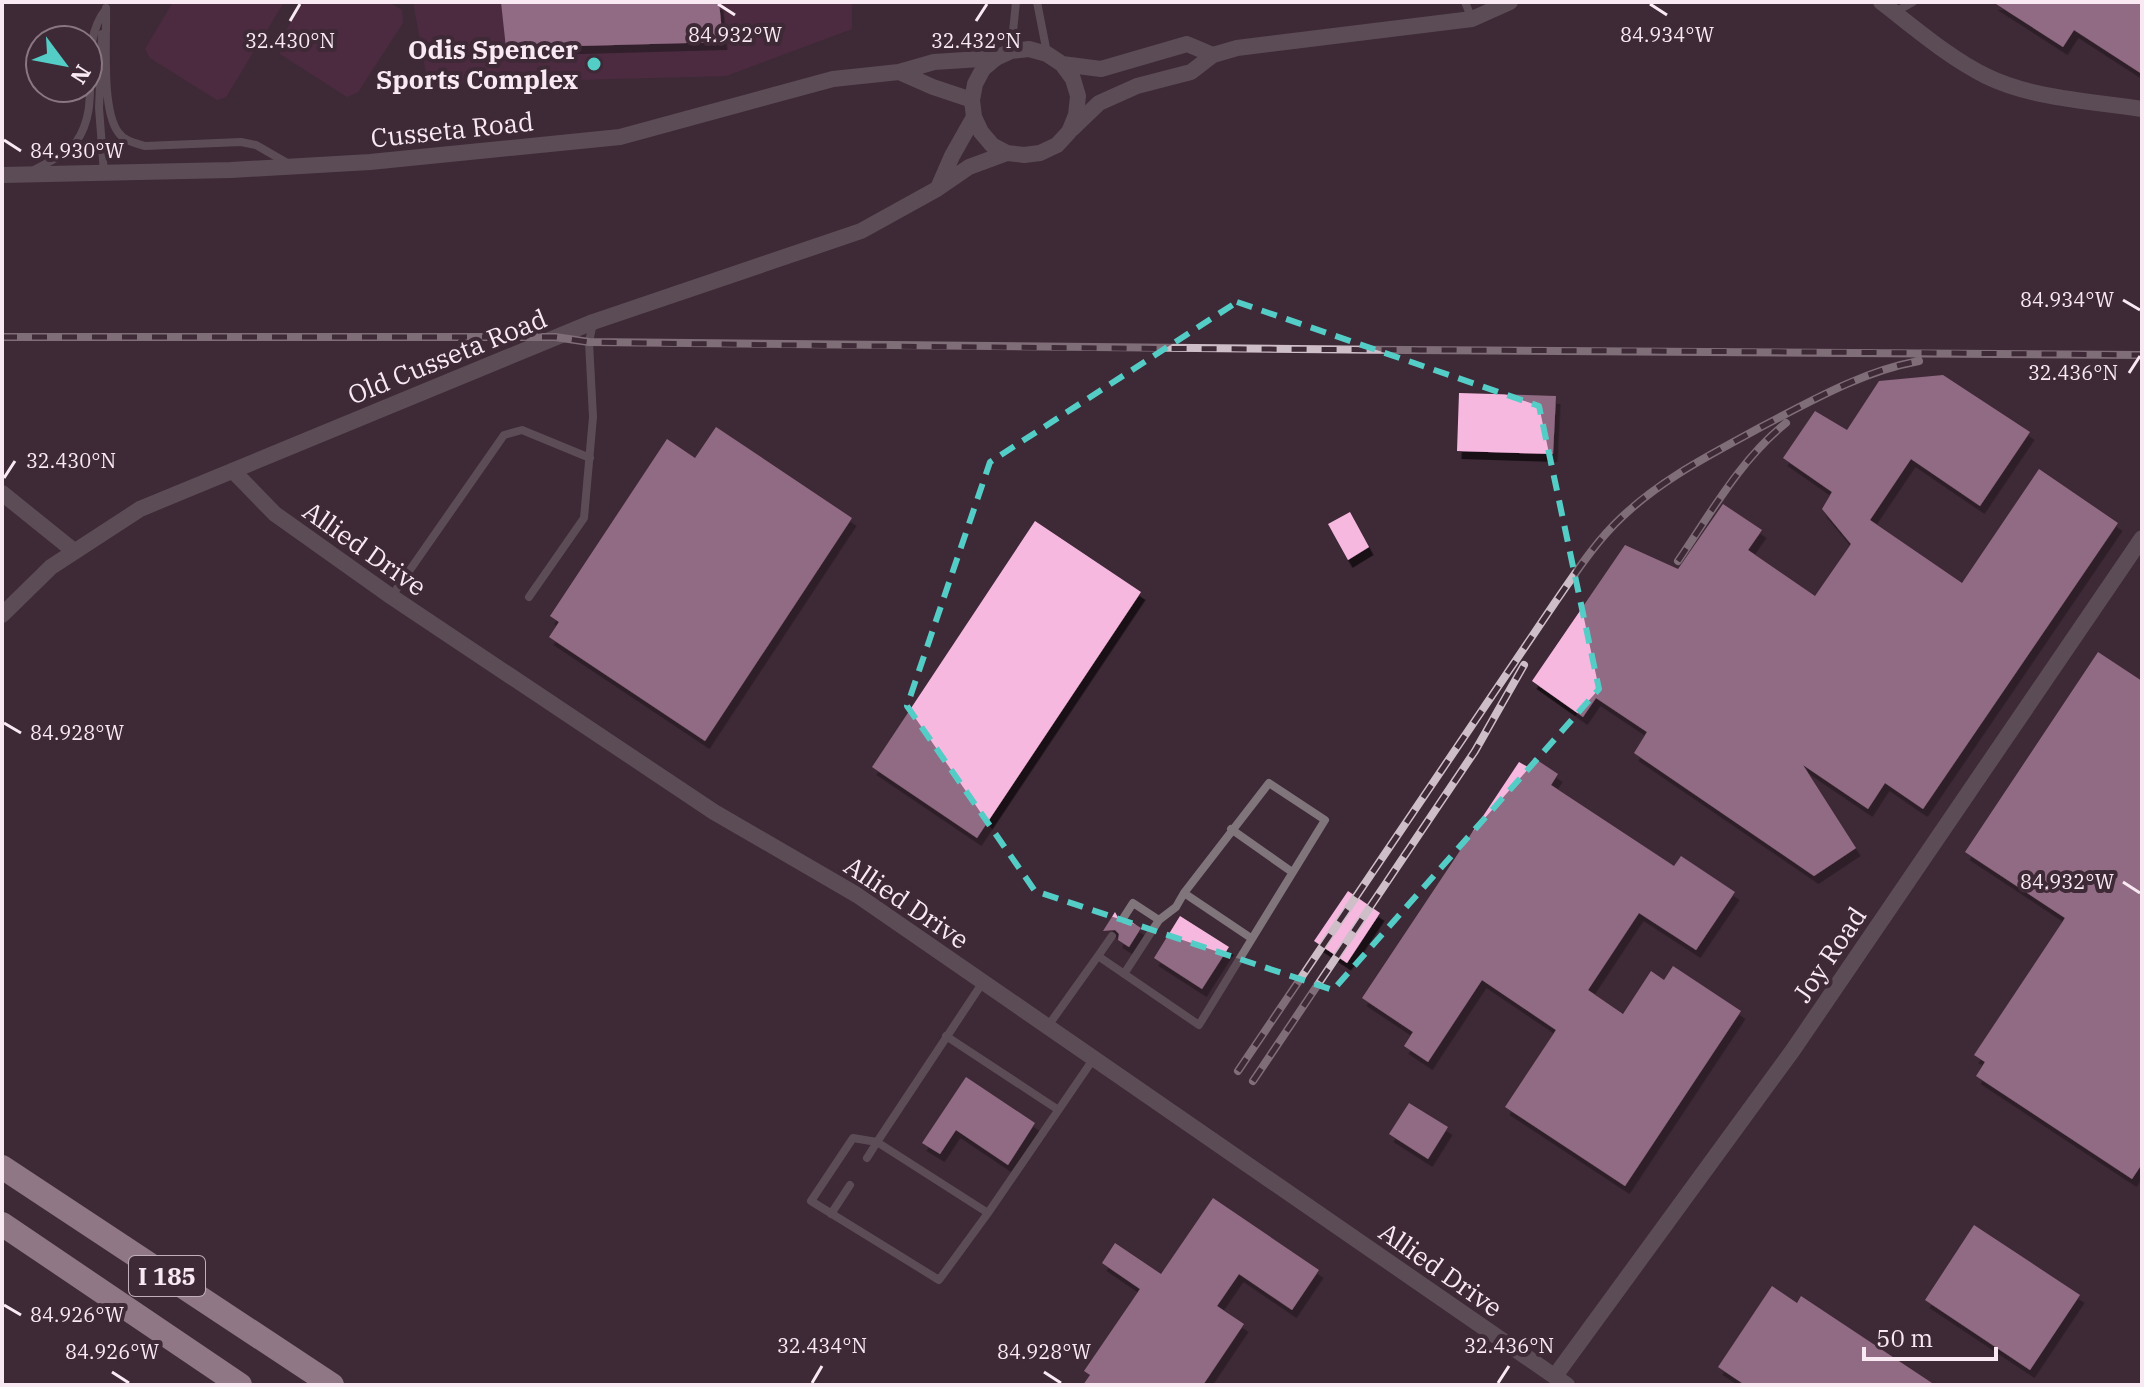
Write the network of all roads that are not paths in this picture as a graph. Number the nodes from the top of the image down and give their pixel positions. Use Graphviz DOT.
graph roads {
  1 [pos="1016,2"];
  2 [pos="1037,2"];
  3 [pos="1465,2"];
  4 [pos="1510,2"];
  5 [pos="1913,2"];
  6 [pos="107,5"];
  7 [pos="1888,7"];
  8 [pos="1472,19"];
  9 [pos="1004,54"];
  10 [pos="1047,54"];
  11 [pos="1213,55"];
  12 [pos="1062,64"];
  13 [pos="899,72"];
  14 [pos="973,109"];
  15 [pos="2142,109"];
  16 [pos="1069,132"];
  17 [pos="1007,153"];
  18 [pos="293,166"];
  19 [pos="104,173"];
  20 [pos="26,174"];
  21 [pos="2,175"];
  22 [pos="937,189"];
  23 [pos="593,322"];
  24 [pos="590,458"];
  25 [pos="233,471"];
  26 [pos="2,493"];
  27 [pos="2142,538"];
  28 [pos="74,551"];
  29 [pos="391,597"];
  30 [pos="529,597"];
  31 [pos="2,615"];
  32 [pos="1231,829"];
  33 [pos="1292,872"];
  34 [pos="1184,893"];
  35 [pos="1124,917"];
  36 [pos="1159,920"];
  37 [pos="1112,936"];
  38 [pos="1251,938"];
  39 [pos="1098,956"];
  40 [pos="1124,974"];
  41 [pos="983,982"];
  42 [pos="1048,1026"];
  43 [pos="946,1036"];
  44 [pos="1094,1058"];
  45 [pos="1057,1109"];
  46 [pos="877,1142"];
  47 [pos="867,1158"];
  48 [pos="2,1167"];
  49 [pos="850,1185"];
  50 [pos="988,1213"];
  51 [pos="831,1214"];
  52 [pos="2,1224"];
  53 [pos="1561,1381"];
  54 [pos="240,1385"];
  55 [pos="332,1385"];
  1 -- 9 [label="lane"];
  2 -- 10 [label="lane"];
  3 -- 8 [label="lane"];
  4 -- 8 [label="street, Cusseta Road"];
  5 -- 7 [label="lane"];
  6 -- 18 [label="lane"];
  6 -- 19 [label="lane"];
  6 -- 20 [label="lane"];
  7 -- 15 [label="street"];
  8 -- 11 [label="street, Cusseta Road"];
  9 -- 10 [label="street, Cusseta Road"];
  9 -- 13 [label="street, Cusseta Road"];
  9 -- 14 [label="street"];
  10 -- 12 [label="street, Cusseta Road"];
  11 -- 12 [label="street, Cusseta Road"];
  11 -- 16 [label="street, Cusseta Road"];
  12 -- 16 [label="street"];
  13 -- 14 [label="street, Cusseta Road"];
  13 -- 18 [label="street, Cusseta Road"];
  14 -- 17 [label="street"];
  14 -- 22 [label="street"];
  16 -- 17 [label="street, Cusseta Road"];
  17 -- 22 [label="street, Old Cusseta Road"];
  18 -- 19 [label="street, Cusseta Road"];
  19 -- 20 [label="street, Cusseta Road"];
  20 -- 21 [label="street, Cusseta Road"];
  22 -- 23 [label="street, Old Cusseta Road"];
  23 -- 24 [label="lane"];
  23 -- 25 [label="street, Old Cusseta Road"];
  24 -- 29 [label="lane"];
  24 -- 30 [label="lane"];
  25 -- 28 [label="street, Old Cusseta Road"];
  25 -- 29 [label="street, Allied Drive"];
  26 -- 28 [label="street"];
  27 -- 53 [label="street, Joy Road"];
  28 -- 31 [label="street, Old Cusseta Road"];
  29 -- 41 [label="street, Allied Drive"];
  32 -- 33 [label="lane"];
  32 -- 33 [label="lane"];
  32 -- 34 [label="lane"];
  33 -- 38 [label="lane"];
  34 -- 36 [label="lane"];
  34 -- 38 [label="lane"];
  35 -- 36 [label="lane"];
  36 -- 40 [label="lane"];
  37 -- 39 [label="lane"];
  38 -- 40 [label="lane"];
  39 -- 40 [label="lane"];
  39 -- 42 [label="lane"];
  41 -- 42 [label="street, Allied Drive"];
  41 -- 43 [label="lane"];
  42 -- 44 [label="street, Allied Drive"];
  43 -- 45 [label="lane"];
  43 -- 46 [label="lane"];
  44 -- 45 [label="lane"];
  44 -- 53 [label="street, Allied Drive"];
  45 -- 50 [label="lane"];
  46 -- 47 [label="lane"];
  46 -- 50 [label="lane"];
  46 -- 51 [label="lane"];
  48 -- 55 [label="highway, I 185"];
  49 -- 51 [label="lane"];
  50 -- 51 [label="lane"];
  52 -- 54 [label="highway, I 185"];
}
